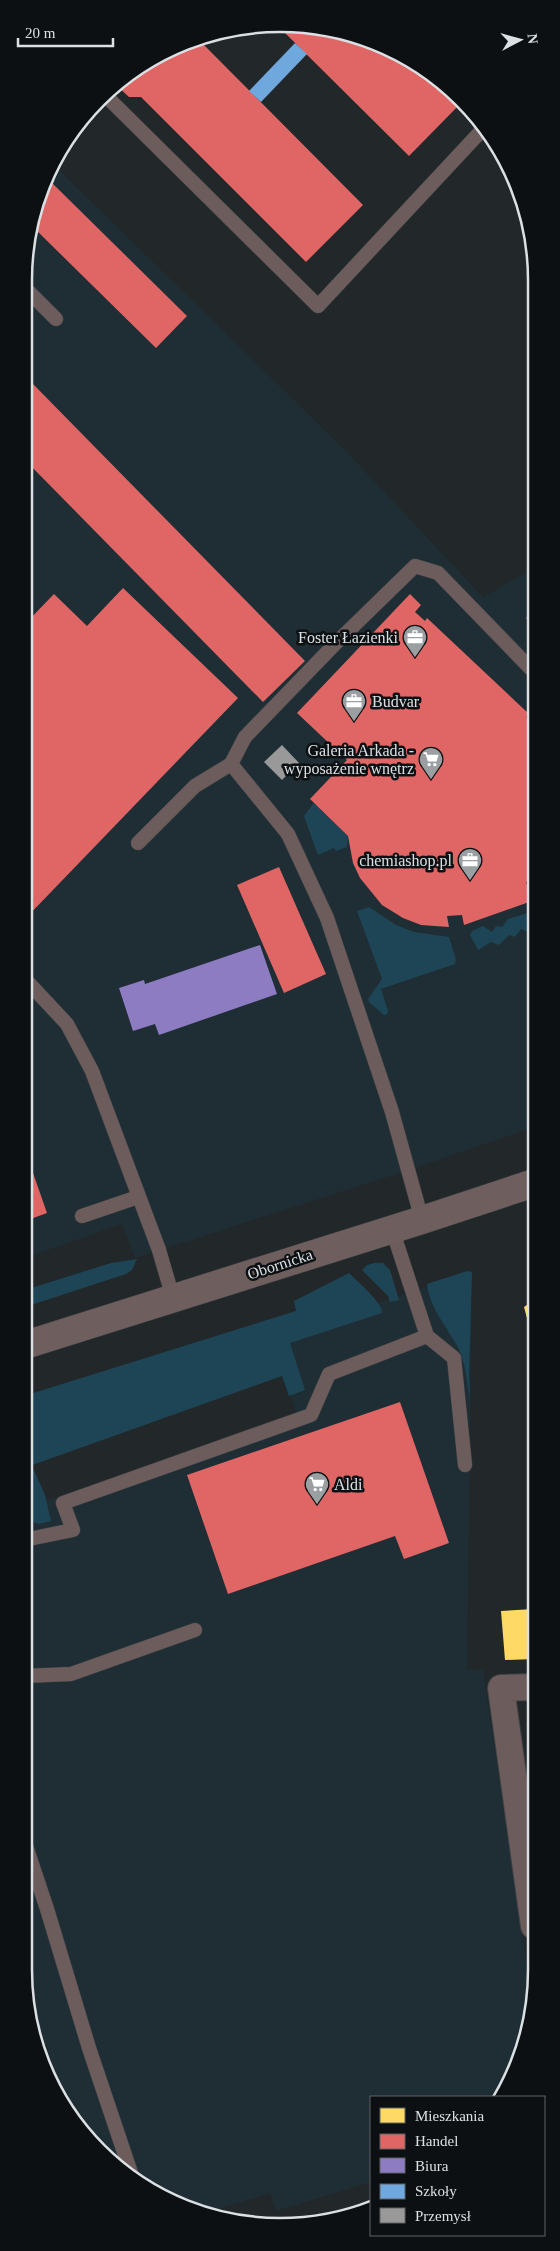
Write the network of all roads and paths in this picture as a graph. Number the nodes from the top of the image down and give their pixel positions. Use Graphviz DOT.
graph roads {
  1 [pos="110,101"];
  2 [pos="479,133"];
  3 [pos="33,296"];
  4 [pos="56,319"];
  5 [pos="528,666"];
  6 [pos="230,764"];
  7 [pos="138,843"];
  8 [pos="33,987"];
  9 [pos="528,1185"];
  10 [pos="138,1197"];
  11 [pos="82,1216"];
  12 [pos="422,1220"];
  13 [pos="392,1229"];
  14 [pos="173,1298"];
  15 [pos="427,1336"];
  16 [pos="33,1342"];
  17 [pos="465,1465"];
  18 [pos="33,1538"];
  19 [pos="195,1630"];
  20 [pos="33,1676"];
  21 [pos="528,1687"];
  22 [pos="33,1867"];
  23 [pos="528,1883"];
  24 [pos="129,2167"];
  1 -- 2 [label="lane"];
  3 -- 4 [label="lane"];
  5 -- 6 [label="lane"];
  6 -- 7 [label="lane"];
  6 -- 12 [label="lane"];
  8 -- 10 [label="lane"];
  9 -- 12 [label="main road, Obornicka"];
  10 -- 11 [label="lane"];
  10 -- 14 [label="lane"];
  12 -- 13 [label="main road, Obornicka"];
  13 -- 14 [label="main road, Obornicka"];
  13 -- 15 [label="lane"];
  14 -- 16 [label="main road, Obornicka"];
  15 -- 17 [label="lane"];
  15 -- 18 [label="lane"];
  19 -- 20 [label="lane"];
  21 -- 23 [label="street"];
  22 -- 24 [label="lane"];
}
